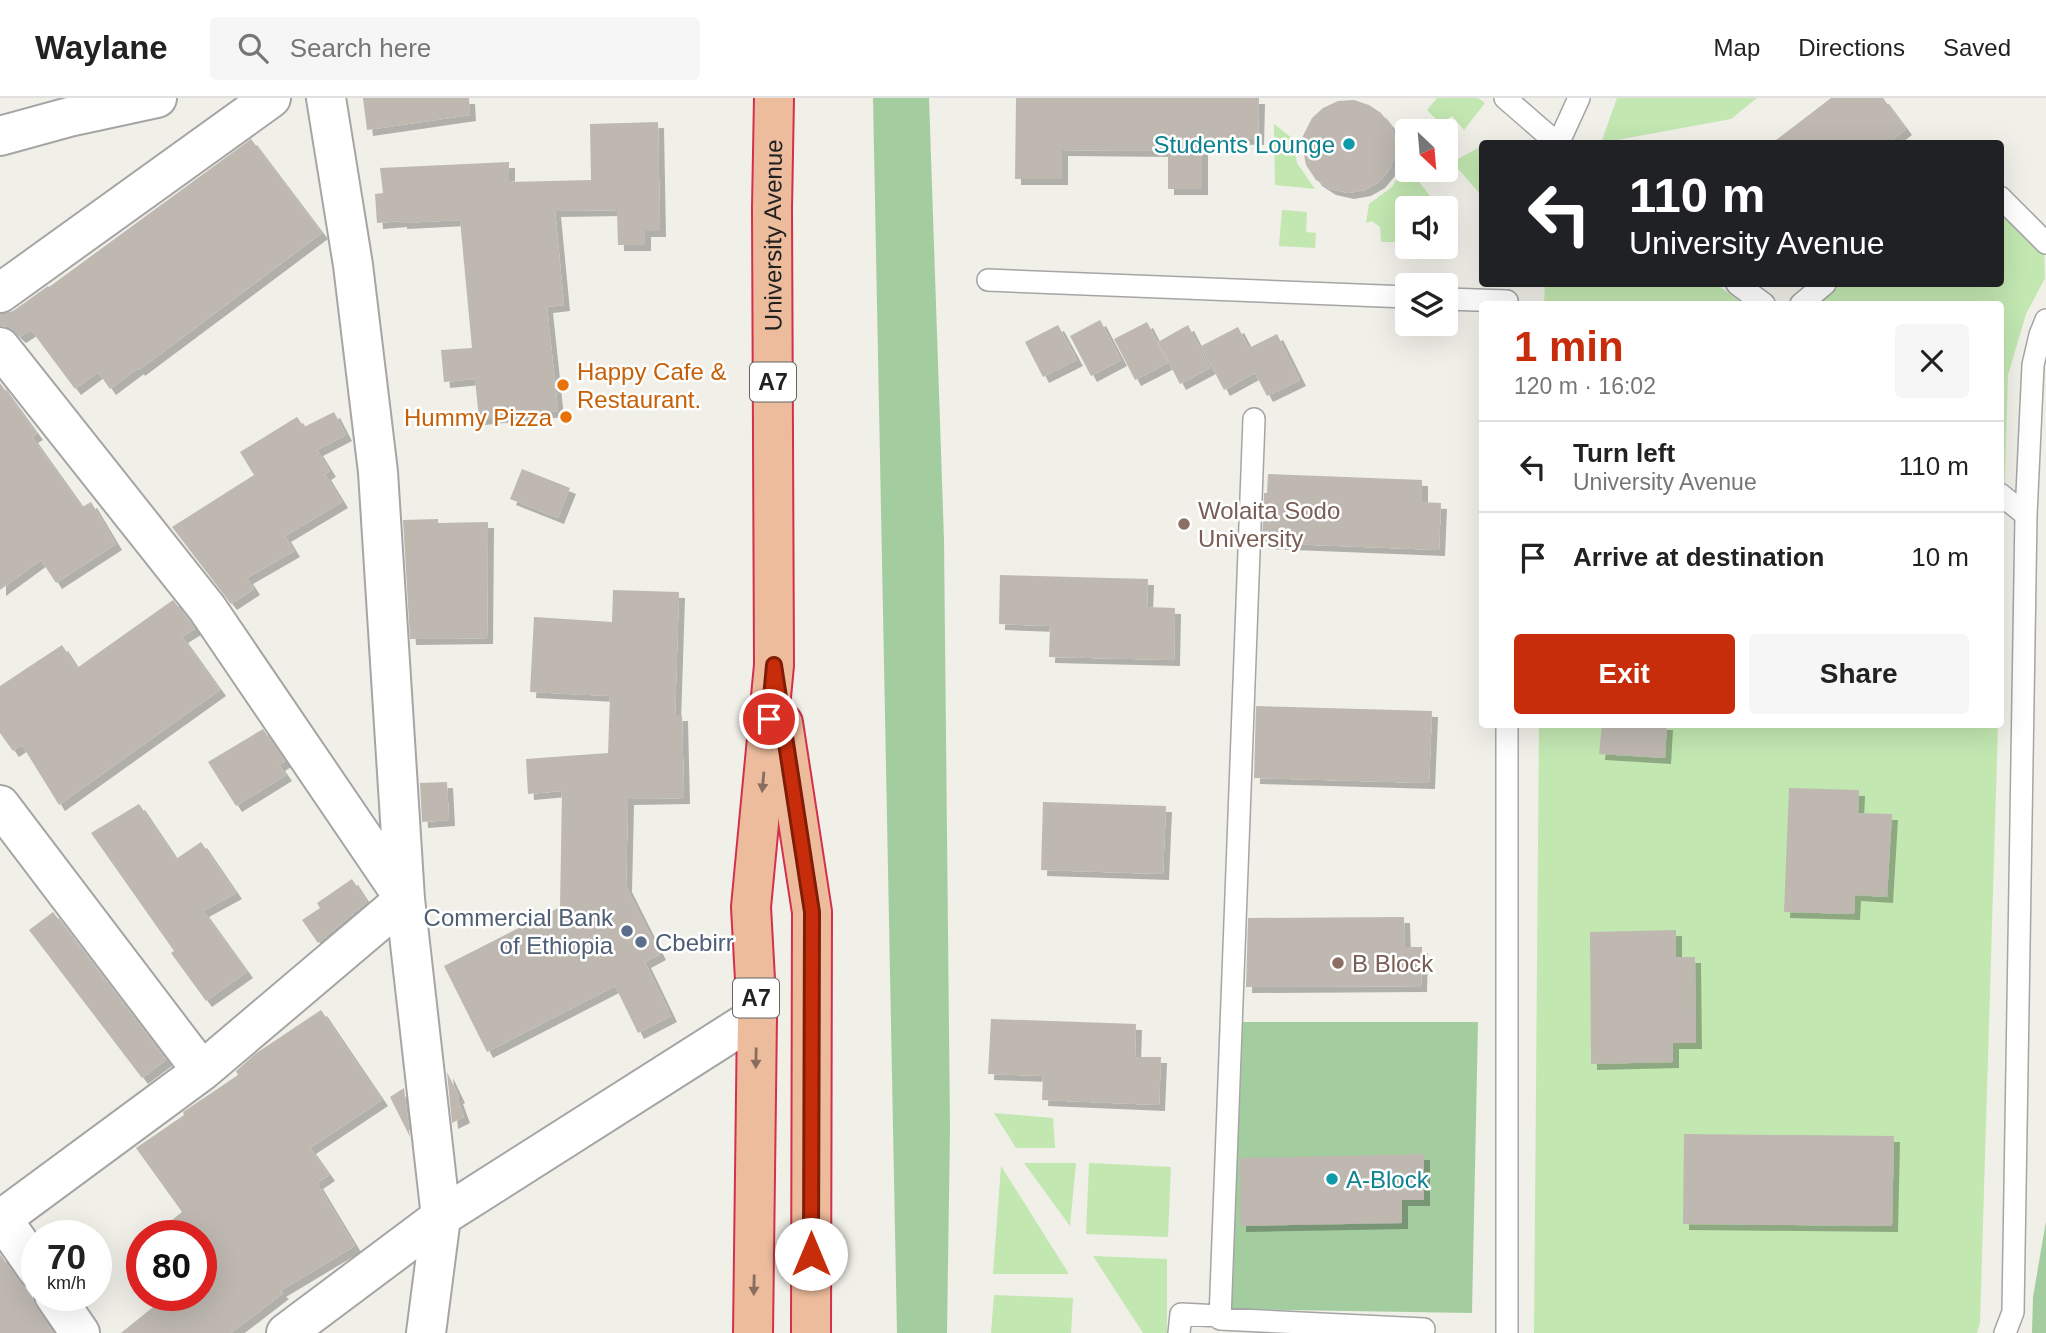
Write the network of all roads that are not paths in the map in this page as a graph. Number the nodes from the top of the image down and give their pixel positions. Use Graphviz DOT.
graph roads {
  1 [pos="158,98"];
  2 [pos="271,98"];
  3 [pos="326,98"];
  4 [pos="774,98"];
  5 [pos="1505,98"];
  6 [pos="1579,98"];
  7 [pos="67,108"];
  8 [pos="0,136"];
  9 [pos="1553,140"];
  10 [pos="1560,140"];
  11 [pos="2004,201"];
  12 [pos="2046,243"];
  13 [pos="988,280"];
  14 [pos="1741,287"];
  15 [pos="1821,287"];
  16 [pos="0,293"];
  17 [pos="1508,296"];
  18 [pos="1395,297"];
  19 [pos="1458,298"];
  20 [pos="1760,301"];
  21 [pos="1805,301"];
  22 [pos="2046,320"];
  23 [pos="0,347"];
  24 [pos="1254,419"];
  25 [pos="2004,497"];
  26 [pos="2026,514"];
  27 [pos="774,665"];
  28 [pos="1507,728"];
  29 [pos="0,805"];
  30 [pos="405,899"];
  31 [pos="757,1016"];
  32 [pos="202,1071"];
  33 [pos="441,1217"];
  34 [pos="1,1218"];
  35 [pos="21,1246"];
  36 [pos="65,1311"];
  37 [pos="1220,1315"];
  38 [pos="1424,1329"];
  39 [pos="80,1333"];
  40 [pos="286,1333"];
  41 [pos="426,1333"];
  42 [pos="753,1333"];
  43 [pos="811,1333"];
  44 [pos="1179,1333"];
  45 [pos="1507,1333"];
  46 [pos="2006,1333"];
  1 -- 7 [label="street"];
  2 -- 16 [label="street"];
  3 -- 30 [label="street"];
  4 -- 27 [label="highway, University Avenue / A7"];
  5 -- 9 [label="lane"];
  6 -- 10 [label="lane"];
  7 -- 8 [label="street"];
  11 -- 12 [label="lane"];
  13 -- 18 [label="lane"];
  14 -- 20 [label="lane"];
  15 -- 21 [label="lane"];
  17 -- 19 [label="lane"];
  22 -- 26 [label="lane"];
  23 -- 30 [label="street"];
  24 -- 37 [label="lane"];
  25 -- 26 [label="lane"];
  26 -- 46 [label="lane"];
  27 -- 31 [label="highway, University Avenue / A7, one-way"];
  27 -- 43 [label="highway, University Avenue / A7"];
  28 -- 45 [label="lane"];
  29 -- 32 [label="street"];
  30 -- 32 [label="street"];
  30 -- 33 [label="street"];
  31 -- 33 [label="street"];
  31 -- 42 [label="highway, University Avenue / A7, one-way"];
  32 -- 34 [label="street"];
  33 -- 40 [label="street"];
  33 -- 41 [label="street"];
  34 -- 35 [label="street"];
  36 -- 39 [label="street"];
  37 -- 38 [label="lane"];
  37 -- 44 [label="lane"];
}
